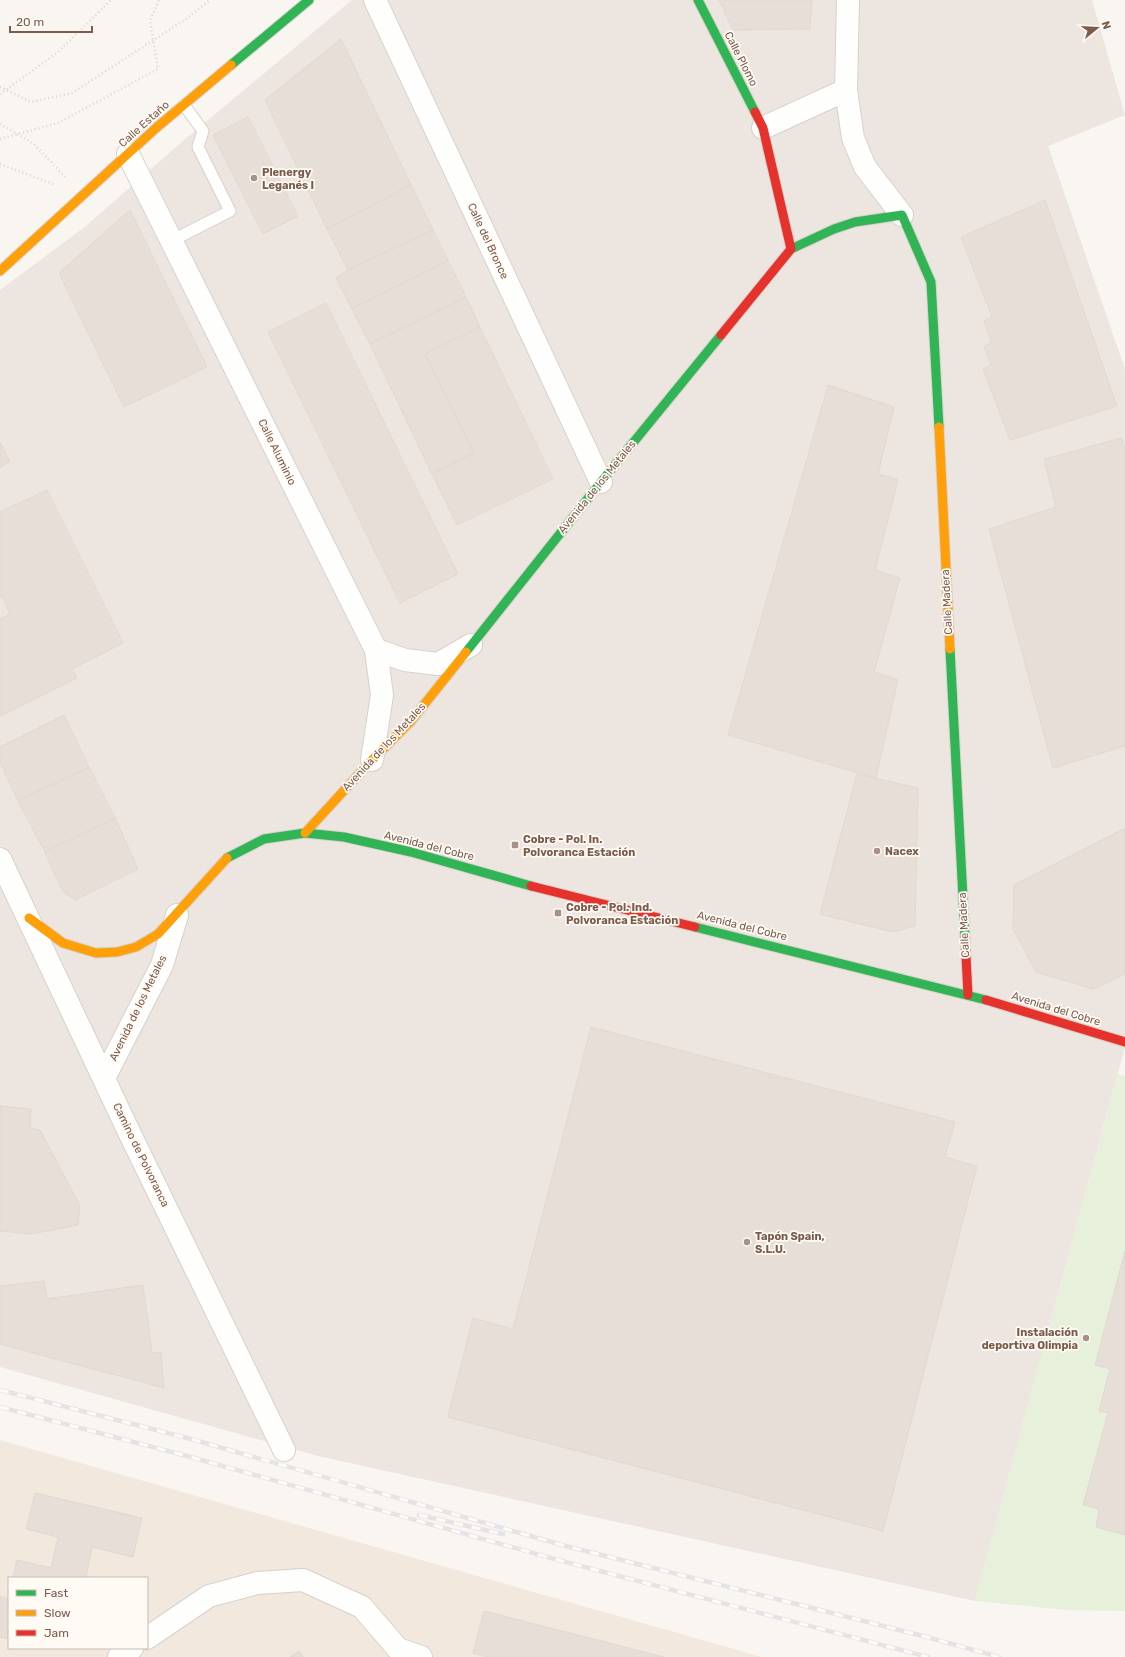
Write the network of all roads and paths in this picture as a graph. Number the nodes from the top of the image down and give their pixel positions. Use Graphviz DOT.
graph roads {
  1 [pos="111,0"];
  2 [pos="159,0"];
  3 [pos="210,0"];
  4 [pos="309,0"];
  5 [pos="375,0"];
  6 [pos="698,0"];
  7 [pos="848,0"];
  8 [pos="153,40"];
  9 [pos="0,87"];
  10 [pos="6,90"];
  11 [pos="846,90"];
  12 [pos="0,94"];
  13 [pos="184,105"];
  14 [pos="0,124"];
  15 [pos="763,128"];
  16 [pos="17,134"];
  17 [pos="0,139"];
  18 [pos="128,154"];
  19 [pos="0,164"];
  20 [pos="82,195"];
  21 [pos="902,214"];
  22 [pos="171,241"];
  23 [pos="791,249"];
  24 [pos="0,271"];
  25 [pos="601,482"];
  26 [pos="471,645"];
  27 [pos="376,650"];
  28 [pos="372,760"];
  29 [pos="305,833"];
  30 [pos="0,859"];
  31 [pos="177,915"];
  32 [pos="29,918"];
  33 [pos="968,995"];
  34 [pos="1125,1042"];
  35 [pos="104,1078"];
  36 [pos="284,1450"];
  37 [pos="148,1637"];
  38 [pos="131,1649"];
  39 [pos="400,1653"];
  40 [pos="119,1657"];
  41 [pos="420,1657"];
  1 -- 10 [label="path"];
  2 -- 8 [label="path"];
  3 -- 8 [label="path"];
  4 -- 13 [label="street, Calle Estaño"];
  5 -- 25 [label="street, Calle del Bronce"];
  6 -- 15 [label="street, Calle Plomo"];
  7 -- 11 [label="street"];
  8 -- 10 [label="path"];
  8 -- 16 [label="path"];
  9 -- 10 [label="path"];
  10 -- 12 [label="path"];
  11 -- 15 [label="street"];
  11 -- 21 [label="street, Calle Madera"];
  13 -- 18 [label="street, Calle Estaño"];
  13 -- 22 [label="lane"];
  14 -- 16 [label="path"];
  15 -- 23 [label="street"];
  16 -- 17 [label="path"];
  16 -- 20 [label="path"];
  18 -- 20 [label="street, Calle Estaño"];
  18 -- 22 [label="street, Calle Aluminio"];
  19 -- 20 [label="path"];
  20 -- 24 [label="street, Calle Estaño"];
  21 -- 23 [label="street"];
  21 -- 33 [label="street, Calle Madera"];
  22 -- 27 [label="street, Calle Aluminio"];
  23 -- 25 [label="street, Avenida de los Metales"];
  25 -- 26 [label="street, Avenida de los Metales"];
  26 -- 27 [label="street"];
  26 -- 28 [label="street, Avenida de los Metales"];
  27 -- 28 [label="street, Calle Aluminio"];
  28 -- 29 [label="street, Avenida de los Metales"];
  29 -- 31 [label="street, Avenida de los Metales"];
  29 -- 33 [label="street, Avenida del Cobre"];
  30 -- 32 [label="street, Camino de Polvoranca"];
  31 -- 32 [label="street, Avenida de los Metales"];
  31 -- 35 [label="street, Avenida de los Metales"];
  32 -- 35 [label="street, Camino de Polvoranca"];
  33 -- 34 [label="street, Avenida del Cobre"];
  35 -- 36 [label="street, Camino de Polvoranca"];
  37 -- 39 [label="street"];
  38 -- 40 [label="street"];
  39 -- 41 [label="street"];
}
